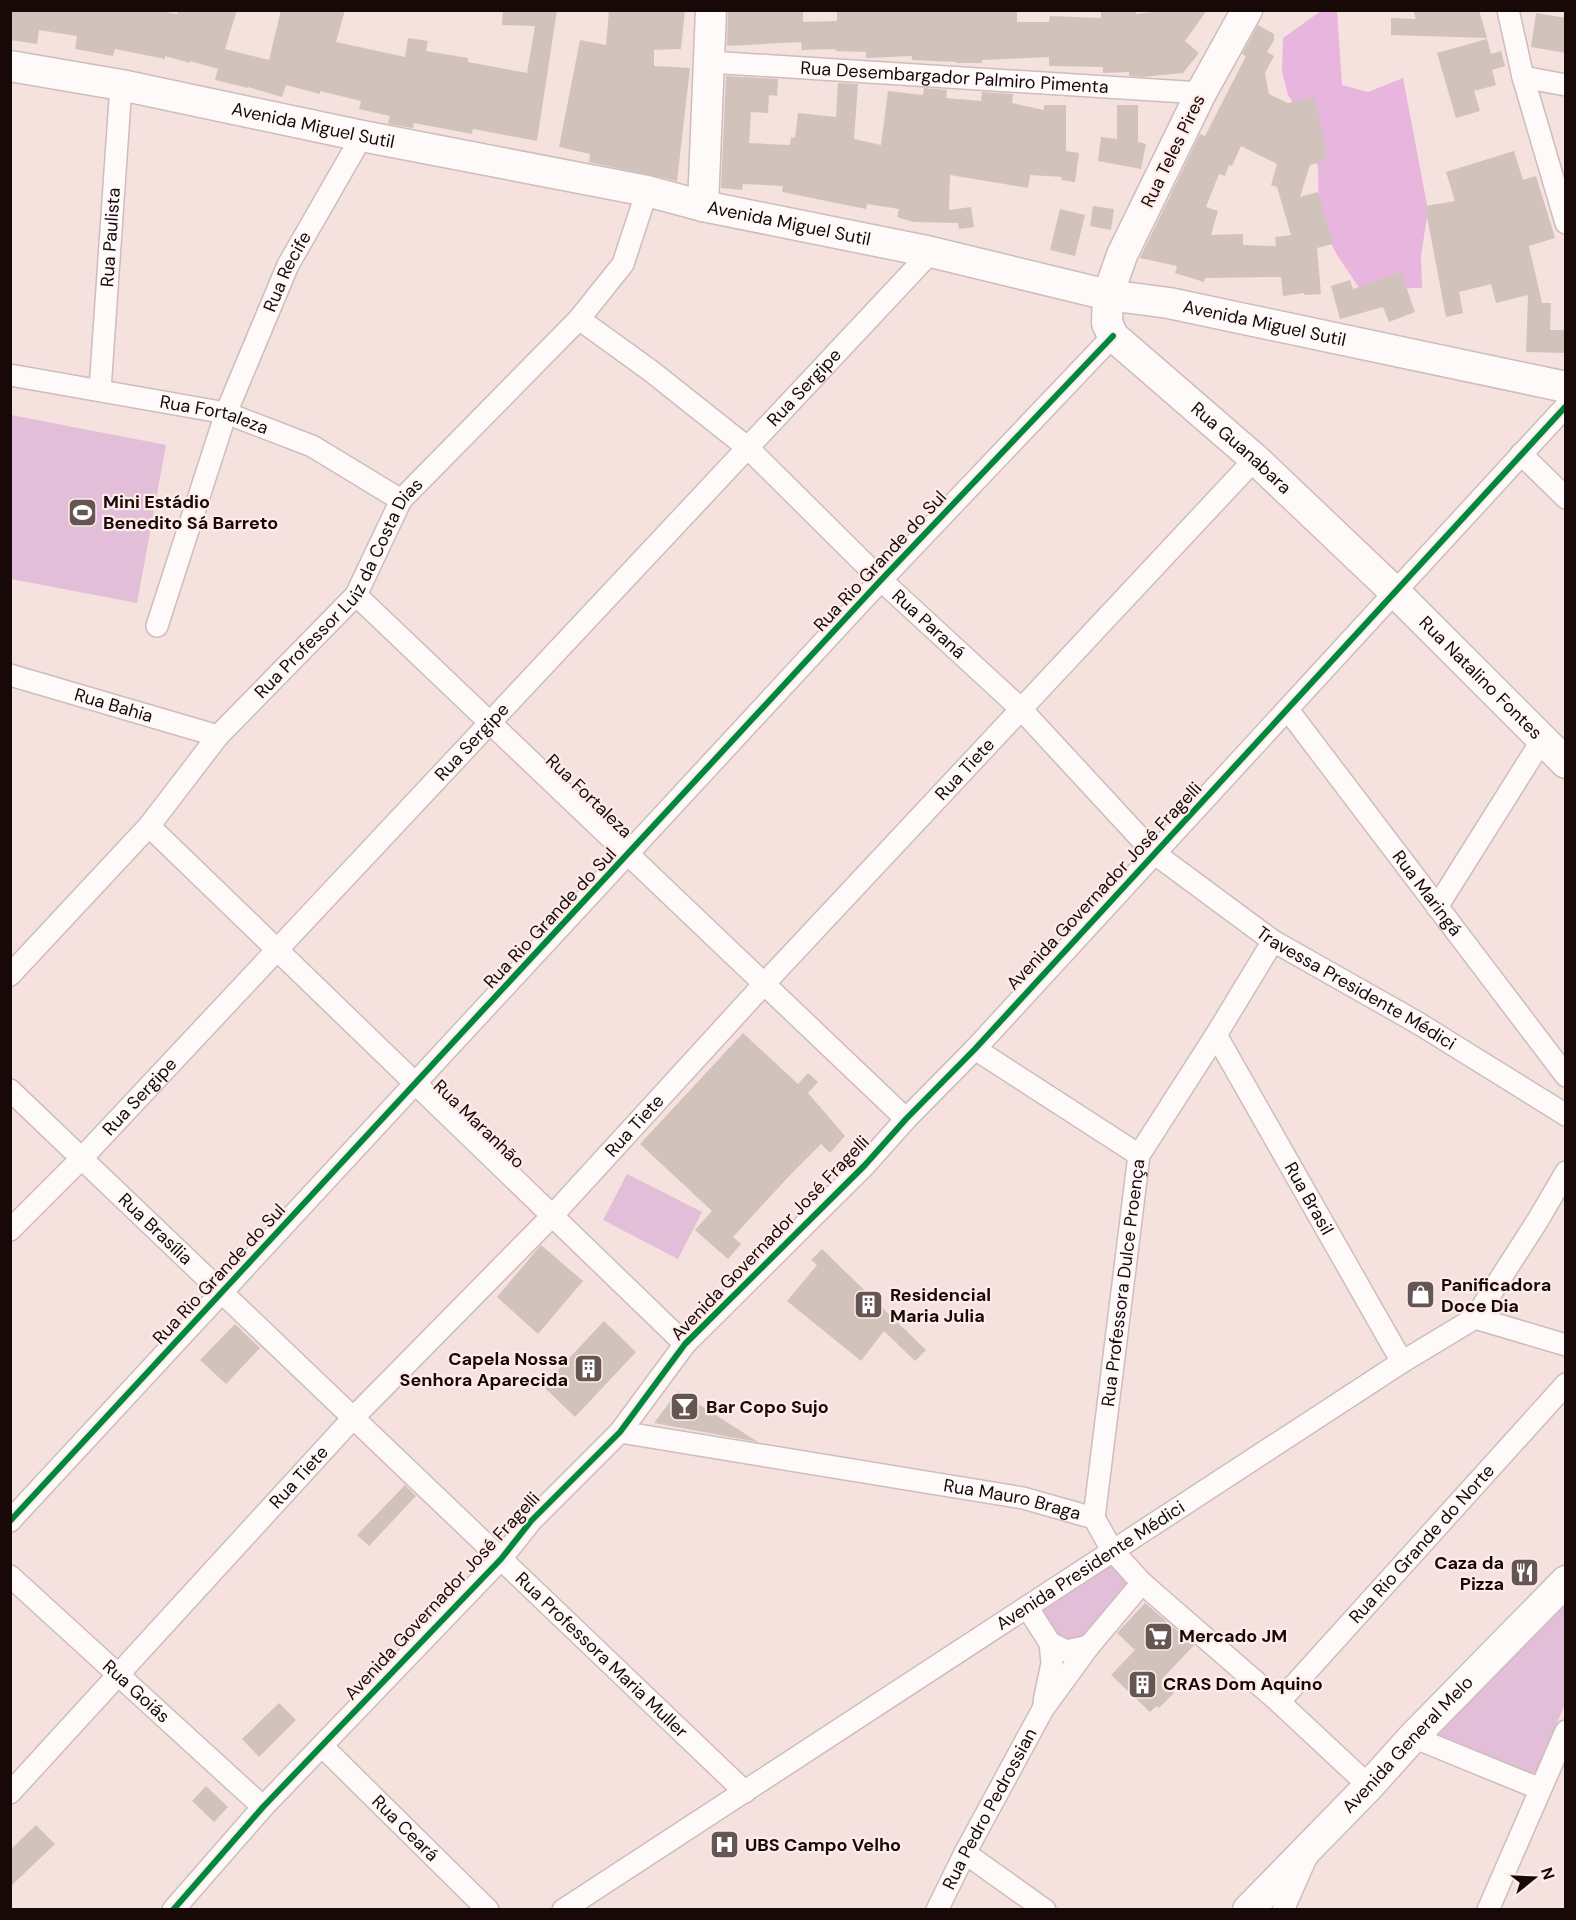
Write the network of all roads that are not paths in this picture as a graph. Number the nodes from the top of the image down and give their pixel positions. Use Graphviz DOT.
graph roads {
  1 [pos="711,10"];
  2 [pos="1247,10"];
  3 [pos="1508,10"];
  4 [pos="708,62"];
  5 [pos="10,66"];
  6 [pos="1523,77"];
  7 [pos="121,85"];
  8 [pos="1566,85"];
  9 [pos="1201,93"];
  10 [pos="362,136"];
  11 [pos="647,191"];
  12 [pos="703,206"];
  13 [pos="1566,223"];
  14 [pos="931,252"];
  15 [pos="1109,318"];
  16 [pos="579,319"];
  17 [pos="10,375"];
  18 [pos="1566,387"];
  19 [pos="100,390"];
  20 [pos="1566,406"];
  21 [pos="226,413"];
  22 [pos="748,448"];
  23 [pos="1521,454"];
  24 [pos="1255,459"];
  25 [pos="1566,498"];
  26 [pos="401,500"];
  27 [pos="881,580"];
  28 [pos="1395,592"];
  29 [pos="356,595"];
  30 [pos="157,626"];
  31 [pos="14,680"];
  32 [pos="1021,709"];
  33 [pos="1288,710"];
  34 [pos="490,723"];
  35 [pos="218,736"];
  36 [pos="1542,740"];
  37 [pos="1566,764"];
  38 [pos="149,826"];
  39 [pos="1154,853"];
  40 [pos="629,855"];
  41 [pos="1437,907"];
  42 [pos="1273,941"];
  43 [pos="277,950"];
  44 [pos="10,975"];
  45 [pos="764,984"];
  46 [pos="1216,1035"];
  47 [pos="975,1049"];
  48 [pos="1566,1076"];
  49 [pos="416,1084"];
  50 [pos="10,1090"];
  51 [pos="1566,1116"];
  52 [pos="906,1119"];
  53 [pos="1139,1155"];
  54 [pos="82,1158"];
  55 [pos="1566,1172"];
  56 [pos="552,1216"];
  57 [pos="10,1230"];
  58 [pos="222,1292"];
  59 [pos="1475,1318"];
  60 [pos="685,1344"];
  61 [pos="1566,1345"];
  62 [pos="1402,1362"];
  63 [pos="1566,1384"];
  64 [pos="353,1418"];
  65 [pos="620,1432"];
  66 [pos="1095,1518"];
  67 [pos="10,1521"];
  68 [pos="1112,1551"];
  69 [pos="501,1559"];
  70 [pos="10,1576"];
  71 [pos="1566,1581"];
  72 [pos="1142,1582"];
  73 [pos="1027,1607"];
  74 [pos="1050,1643"];
  75 [pos="1089,1646"];
  76 [pos="118,1675"];
  77 [pos="1279,1702"];
  78 [pos="1043,1709"];
  79 [pos="1566,1731"];
  80 [pos="1413,1737"];
  81 [pos="322,1746"];
  82 [pos="1369,1786"];
  83 [pos="1540,1790"];
  84 [pos="10,1792"];
  85 [pos="745,1792"];
  86 [pos="262,1808"];
  87 [pos="1314,1842"];
  88 [pos="965,1853"];
  89 [pos="173,1910"];
  90 [pos="488,1910"];
  91 [pos="563,1910"];
  92 [pos="937,1910"];
  93 [pos="1045,1910"];
  94 [pos="1248,1910"];
  95 [pos="1283,1910"];
  96 [pos="1488,1910"];
  1 -- 4 [label="main road"];
  2 -- 9 [label="main road, Rua Teles Pires"];
  3 -- 6 [label="street"];
  4 -- 9 [label="street, Rua Desembargador Palmiro Pimenta"];
  4 -- 12 [label="main road"];
  5 -- 7 [label="main road, Avenida Miguel Sutil"];
  6 -- 8 [label="street"];
  6 -- 13 [label="street"];
  7 -- 10 [label="main road, Avenida Miguel Sutil"];
  7 -- 19 [label="street, Rua Paulista"];
  9 -- 15 [label="main road, Rua Teles Pires"];
  10 -- 11 [label="main road, Avenida Miguel Sutil"];
  10 -- 21 [label="street, Rua Recife"];
  11 -- 12 [label="main road, Avenida Miguel Sutil"];
  11 -- 16 [label="street, Rua Professor Luiz da Costa Dias"];
  12 -- 14 [label="main road, Avenida Miguel Sutil"];
  14 -- 15 [label="main road, Avenida Miguel Sutil"];
  14 -- 22 [label="street, Rua Sergipe"];
  15 -- 18 [label="main road, Avenida Miguel Sutil"];
  15 -- 24 [label="main road, Rua Guanabara"];
  15 -- 27 [label="street, Rua Rio Grande do Sul"];
  16 -- 22 [label="street, Rua Paraná"];
  16 -- 26 [label="street, Rua Professor Luiz da Costa Dias"];
  17 -- 19 [label="street, Rua Fortaleza"];
  19 -- 21 [label="street, Rua Fortaleza"];
  20 -- 23 [label="street, Avenida Governador José Fragelli"];
  21 -- 26 [label="street, Rua Fortaleza"];
  21 -- 30 [label="street, Rua Recife"];
  22 -- 27 [label="street, Rua Paraná"];
  22 -- 34 [label="street, Rua Sergipe"];
  23 -- 25 [label="street"];
  23 -- 28 [label="street, Avenida Governador José Fragelli"];
  24 -- 28 [label="main road, Rua Guanabara"];
  24 -- 32 [label="street, Rua Tiete"];
  26 -- 29 [label="street, Rua Professor Luiz da Costa Dias"];
  27 -- 32 [label="street, Rua Paraná"];
  27 -- 40 [label="street, Rua Rio Grande do Sul"];
  28 -- 33 [label="street, Avenida Governador José Fragelli"];
  28 -- 36 [label="main road, Rua Natalino Fontes"];
  29 -- 34 [label="street, Rua Fortaleza"];
  29 -- 35 [label="street, Rua Professor Luiz da Costa Dias"];
  31 -- 35 [label="street, Rua Bahia"];
  32 -- 39 [label="street, Rua Paraná"];
  32 -- 45 [label="street, Rua Tiete"];
  33 -- 39 [label="street, Avenida Governador José Fragelli"];
  33 -- 41 [label="street, Rua Maringá"];
  34 -- 40 [label="street, Rua Fortaleza"];
  34 -- 43 [label="street, Rua Sergipe"];
  35 -- 38 [label="street, Rua Professor Luiz da Costa Dias"];
  36 -- 37 [label="main road, Rua Natalino Fontes"];
  36 -- 41 [label="street"];
  38 -- 43 [label="street, Rua Maranhão"];
  38 -- 44 [label="street, Rua Professor Luiz da Costa Dias"];
  39 -- 42 [label="street, Travessa Presidente Médici"];
  39 -- 47 [label="street, Avenida Governador José Fragelli"];
  40 -- 45 [label="street, Rua Fortaleza"];
  40 -- 49 [label="street, Rua Rio Grande do Sul"];
  41 -- 48 [label="street, Rua Maringá"];
  42 -- 46 [label="street, Rua Professora Dulce Proença"];
  42 -- 51 [label="street, Travessa Presidente Médici"];
  43 -- 49 [label="street, Rua Maranhão"];
  43 -- 54 [label="street, Rua Sergipe"];
  45 -- 52 [label="street, Rua Fortaleza"];
  45 -- 56 [label="street, Rua Tiete"];
  46 -- 53 [label="street, Rua Professora Dulce Proença"];
  46 -- 62 [label="street, Rua Brasil"];
  47 -- 52 [label="street, Avenida Governador José Fragelli"];
  47 -- 53 [label="street"];
  49 -- 56 [label="street, Rua Maranhão"];
  49 -- 58 [label="street, Rua Rio Grande do Sul"];
  50 -- 54 [label="street, Rua Brasília"];
  52 -- 60 [label="street, Avenida Governador José Fragelli"];
  53 -- 66 [label="street, Rua Professora Dulce Proença"];
  54 -- 57 [label="street, Rua Sergipe"];
  54 -- 58 [label="street, Rua Brasília"];
  55 -- 59 [label="street, Avenida Presidente Médici"];
  56 -- 60 [label="street, Rua Maranhão"];
  56 -- 64 [label="street, Rua Tiete"];
  58 -- 64 [label="street, Rua Brasília"];
  58 -- 67 [label="street, Rua Rio Grande do Sul"];
  59 -- 61 [label="street"];
  59 -- 62 [label="street, Avenida Presidente Médici"];
  60 -- 65 [label="street, Avenida Governador José Fragelli"];
  62 -- 68 [label="street, Avenida Presidente Médici"];
  63 -- 77 [label="street, Rua Rio Grande do Norte"];
  64 -- 69 [label="street, Rua Professora Maria Muller"];
  64 -- 76 [label="street, Rua Tiete"];
  65 -- 66 [label="street, Rua Mauro Braga"];
  65 -- 69 [label="street, Avenida Governador José Fragelli"];
  66 -- 68 [label="street, Rua Mauro Braga"];
  68 -- 72 [label="street, Rua Mauro Braga"];
  68 -- 73 [label="street, Avenida Presidente Médici"];
  69 -- 81 [label="street, Avenida Governador José Fragelli"];
  69 -- 85 [label="street, Rua Professora Maria Muller"];
  70 -- 76 [label="street, Rua Goiás"];
  71 -- 80 [label="main road, Avenida General Melo"];
  72 -- 75 [label="street, Rua Pedro Pedrossian"];
  72 -- 77 [label="street, Rua Mauro Braga"];
  73 -- 74 [label="street"];
  73 -- 85 [label="street, Avenida Presidente Médici"];
  74 -- 75 [label="street"];
  74 -- 78 [label="street, Rua Pedro Pedrossian"];
  75 -- 78 [label="street, Rua Pedro Pedrossian"];
  76 -- 84 [label="street, Rua Tiete"];
  76 -- 86 [label="street, Rua Goiás"];
  77 -- 82 [label="street, Rua Mauro Braga"];
  78 -- 88 [label="street, Rua Pedro Pedrossian"];
  79 -- 83 [label="street"];
  80 -- 82 [label="main road, Avenida General Melo"];
  80 -- 83 [label="street"];
  81 -- 86 [label="street, Avenida Governador José Fragelli"];
  81 -- 90 [label="street, Rua Ceará"];
  82 -- 87 [label="main road, Avenida General Melo"];
  83 -- 96 [label="street"];
  85 -- 91 [label="street, Avenida Presidente Médici"];
  86 -- 89 [label="street, Avenida Governador José Fragelli"];
  87 -- 94 [label="main road, Avenida General Melo"];
  87 -- 95 [label="street"];
  88 -- 92 [label="street, Rua Pedro Pedrossian"];
  88 -- 93 [label="street"];
}
